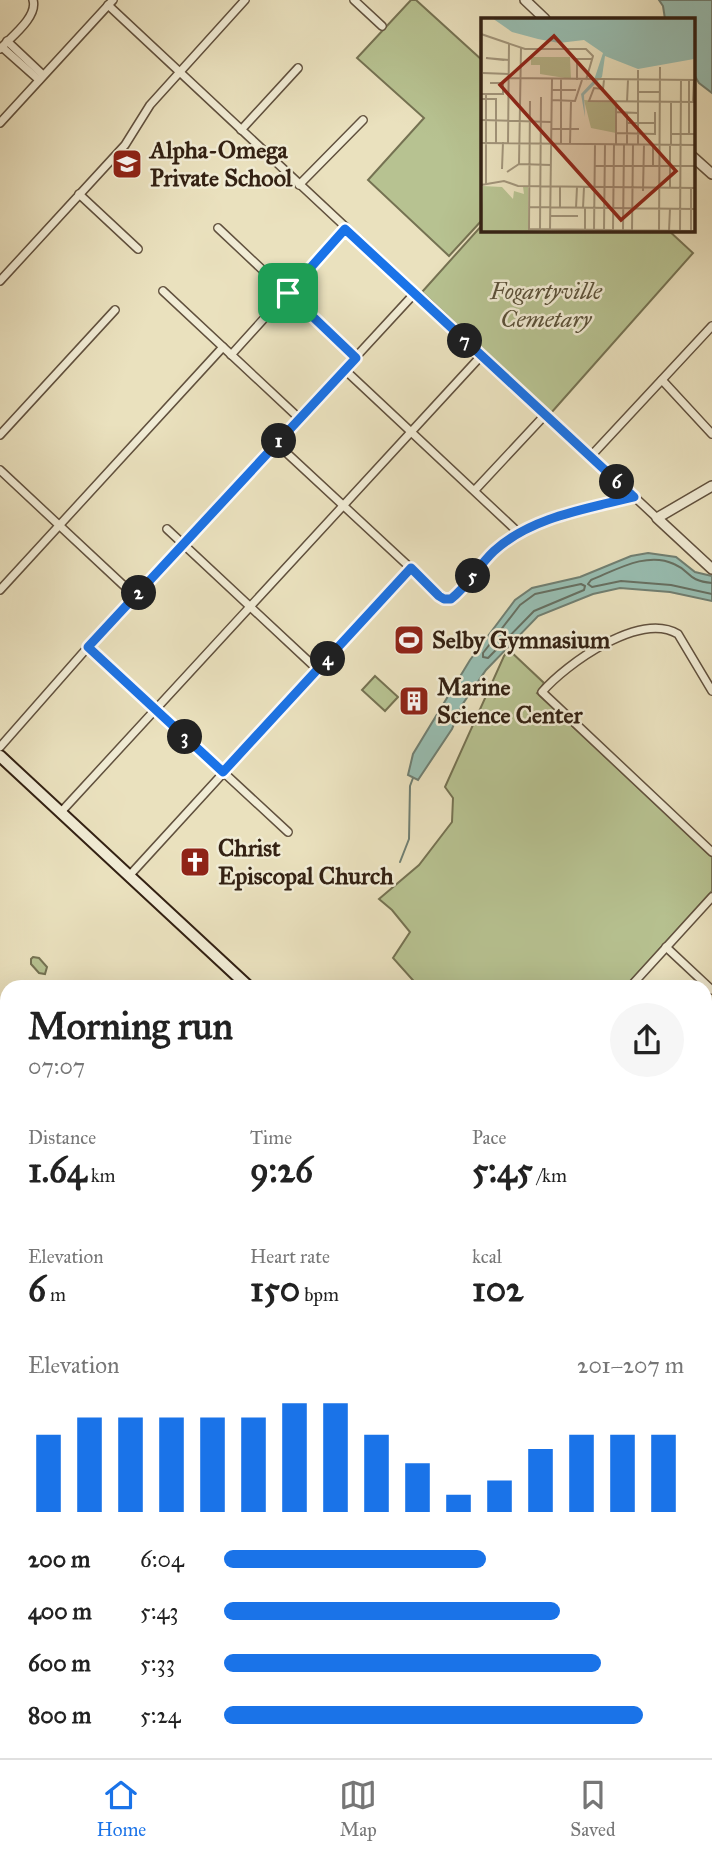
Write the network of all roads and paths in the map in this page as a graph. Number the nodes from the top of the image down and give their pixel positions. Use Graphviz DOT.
graph roads {
  1 [pos="245,0"];
  2 [pos="354,0"];
  3 [pos="525,0"];
  4 [pos="110,2"];
  5 [pos="34,3"];
  6 [pos="544,18"];
  7 [pos="383,26"];
  8 [pos="3,46"];
  9 [pos="298,68"];
  10 [pos="179,72"];
  11 [pos="41,78"];
  12 [pos="363,120"];
  13 [pos="0,123"];
  14 [pos="241,130"];
  15 [pos="694,157"];
  16 [pos="712,174"];
  17 [pos="299,185"];
  18 [pos="79,194"];
  19 [pos="218,228"];
  20 [pos="345,229"];
  21 [pos="138,249"];
  22 [pos="0,281"];
  23 [pos="163,291"];
  24 [pos="288,293"];
  25 [pos="414,294"];
  26 [pos="115,310"];
  27 [pos="712,326"];
  28 [pos="223,347"];
  29 [pos="231,355"];
  30 [pos="481,356"];
  31 [pos="356,358"];
  32 [pos="345,370"];
  33 [pos="662,380"];
  34 [pos="545,415"];
  35 [pos="300,419"];
  36 [pos="412,431"];
  37 [pos="712,434"];
  38 [pos="0,435"];
  39 [pos="277,443"];
  40 [pos="590,457"];
  41 [pos="0,470"];
  42 [pos="712,485"];
  43 [pos="475,491"];
  44 [pos="634,497"];
  45 [pos="343,506"];
  46 [pos="657,518"];
  47 [pos="60,526"];
  48 [pos="167,529"];
  49 [pos="519,533"];
  50 [pos="184,544"];
  51 [pos="411,568"];
  52 [pos="712,569"];
  53 [pos="0,590"];
  54 [pos="136,597"];
  55 [pos="250,607"];
  56 [pos="88,647"];
  57 [pos="318,670"];
  58 [pos="712,691"];
  59 [pos="156,710"];
  60 [pos="0,747"];
  61 [pos="0,755"];
  62 [pos="223,772"];
  63 [pos="61,812"];
  64 [pos="288,832"];
  65 [pos="712,852"];
  66 [pos="129,876"];
  67 [pos="712,897"];
  68 [pos="667,947"];
  69 [pos="241,980"];
  70 [pos="636,980"];
  71 [pos="702,980"];
  1 -- 10 [label="street"];
  2 -- 7 [label="street"];
  3 -- 6 [label="street"];
  4 -- 10 [label="street"];
  4 -- 11 [label="street"];
  5 -- 8 [label="street"];
  8 -- 11 [label="street"];
  9 -- 14 [label="street"];
  10 -- 14 [label="street"];
  10 -- 18 [label="street"];
  11 -- 13 [label="street"];
  12 -- 17 [label="street"];
  14 -- 17 [label="street"];
  15 -- 16 [label="street"];
  17 -- 20 [label="street"];
  18 -- 21 [label="street"];
  18 -- 22 [label="street"];
  19 -- 24 [label="street"];
  20 -- 24 [label="street"];
  20 -- 25 [label="street"];
  23 -- 28 [label="street"];
  24 -- 29 [label="street"];
  24 -- 31 [label="street"];
  25 -- 30 [label="street"];
  25 -- 31 [label="street"];
  26 -- 38 [label="street"];
  27 -- 33 [label="street"];
  28 -- 29 [label="street"];
  28 -- 47 [label="street"];
  29 -- 35 [label="street"];
  30 -- 34 [label="street"];
  30 -- 36 [label="street"];
  31 -- 32 [label="street"];
  32 -- 35 [label="street"];
  32 -- 36 [label="street"];
  33 -- 37 [label="street"];
  33 -- 40 [label="street"];
  34 -- 40 [label="street"];
  34 -- 43 [label="street"];
  35 -- 39 [label="street"];
  36 -- 43 [label="street"];
  36 -- 45 [label="street"];
  39 -- 45 [label="street"];
  39 -- 50 [label="street"];
  40 -- 44 [label="street"];
  41 -- 47 [label="street"];
  42 -- 46 [label="street"];
  43 -- 49 [label="street"];
  44 -- 46 [label="street"];
  44 -- 49 [label="street"];
  45 -- 51 [label="street"];
  45 -- 55 [label="street"];
  46 -- 52 [label="street"];
  47 -- 53 [label="street"];
  47 -- 54 [label="street"];
  48 -- 50 [label="street"];
  49 -- 51 [label="street"];
  50 -- 54 [label="street"];
  50 -- 55 [label="street"];
  51 -- 57 [label="street"];
  54 -- 56 [label="street"];
  55 -- 57 [label="street"];
  55 -- 59 [label="street"];
  56 -- 59 [label="street"];
  56 -- 60 [label="street"];
  57 -- 62 [label="street"];
  58 -- 65 [label="street"];
  59 -- 62 [label="street"];
  59 -- 63 [label="street"];
  61 -- 63 [label="main road"];
  62 -- 64 [label="street"];
  62 -- 66 [label="street"];
  63 -- 66 [label="main road"];
  66 -- 69 [label="main road"];
  67 -- 68 [label="street"];
  68 -- 70 [label="street"];
  68 -- 71 [label="street"];
}
